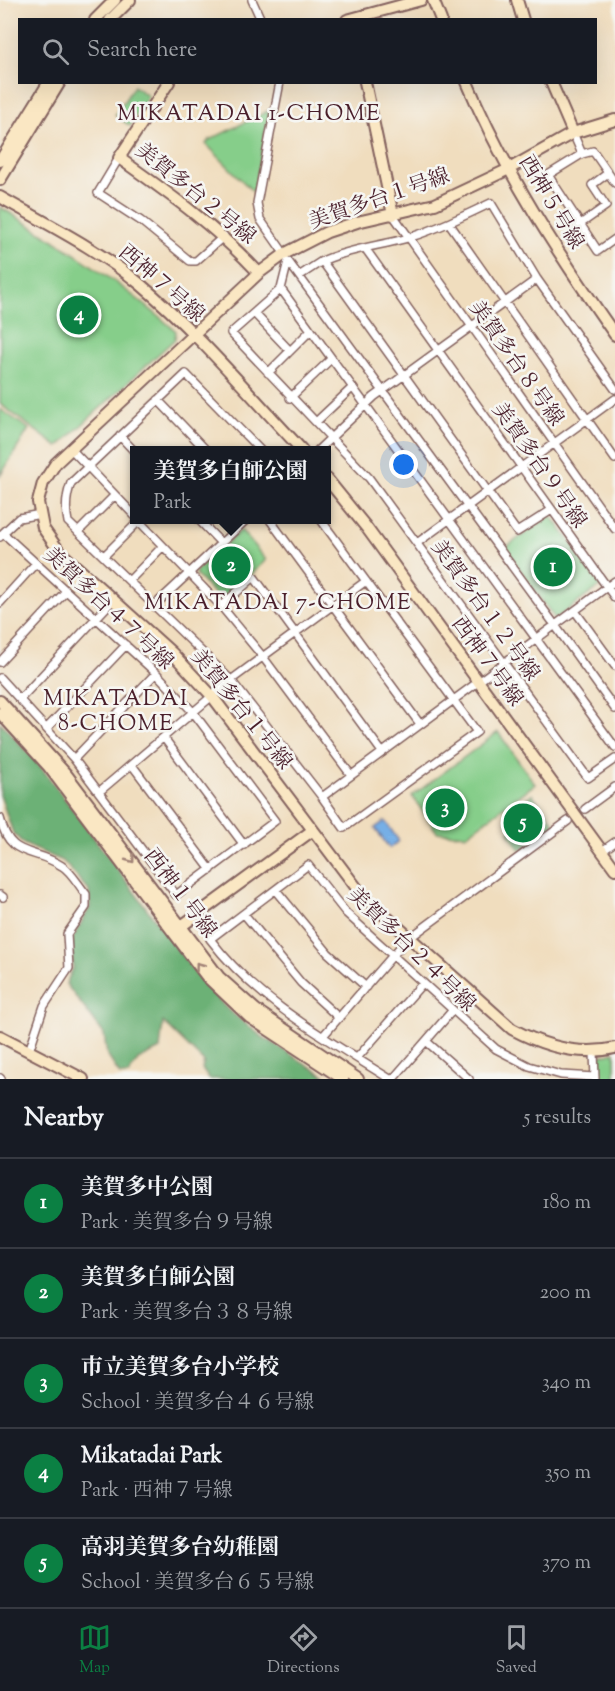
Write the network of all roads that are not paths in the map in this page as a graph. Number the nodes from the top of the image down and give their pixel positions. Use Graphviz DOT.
graph roads {
  1 [pos="115,0"];
  2 [pos="130,0"];
  3 [pos="252,0"];
  4 [pos="421,0"];
  5 [pos="433,0"];
  6 [pos="517,0"];
  7 [pos="97,18"];
  8 [pos="112,18"];
  9 [pos="260,18"];
  10 [pos="354,18"];
  11 [pos="440,18"];
  12 [pos="522,18"];
  13 [pos="48,84"];
  14 [pos="59,84"];
  15 [pos="168,84"];
  16 [pos="280,84"];
  17 [pos="365,84"];
  18 [pos="468,84"];
  19 [pos="552,84"];
  20 [pos="615,120"];
  21 [pos="573,133"];
  22 [pos="582,154"];
  23 [pos="119,159"];
  24 [pos="0,161"];
  25 [pos="509,169"];
  26 [pos="608,173"];
  27 [pos="0,180"];
  28 [pos="615,183"];
  29 [pos="0,197"];
  30 [pos="393,215"];
  31 [pos="449,223"];
  32 [pos="579,225"];
  33 [pos="224,236"];
  34 [pos="409,237"];
  35 [pos="615,239"];
  36 [pos="365,248"];
  37 [pos="281,249"];
  38 [pos="322,261"];
  39 [pos="259,273"];
  40 [pos="300,276"];
  41 [pos="537,279"];
  42 [pos="281,289"];
  43 [pos="504,303"];
  44 [pos="254,313"];
  45 [pos="472,327"];
  46 [pos="311,330"];
  47 [pos="193,334"];
  48 [pos="615,335"];
  49 [pos="290,351"];
  50 [pos="439,351"];
  51 [pos="331,359"];
  52 [pos="268,373"];
  53 [pos="404,376"];
  54 [pos="352,388"];
  55 [pos="615,388"];
  56 [pos="290,398"];
  57 [pos="615,399"];
  58 [pos="158,400"];
  59 [pos="365,406"];
  60 [pos="587,419"];
  61 [pos="316,422"];
  62 [pos="120,436"];
  63 [pos="332,437"];
  64 [pos="554,444"];
  65 [pos="202,446"];
  66 [pos="256,446"];
  67 [pos="298,446"];
  68 [pos="322,446"];
  69 [pos="130,447"];
  70 [pos="71,449"];
  71 [pos="615,459"];
  72 [pos="88,466"];
  73 [pos="520,468"];
  74 [pos="331,485"];
  75 [pos="487,492"];
  76 [pos="115,495"];
  77 [pos="130,511"];
  78 [pos="550,511"];
  79 [pos="41,514"];
  80 [pos="450,520"];
  81 [pos="133,524"];
  82 [pos="142,524"];
  83 [pos="204,524"];
  84 [pos="241,524"];
  85 [pos="274,524"];
  86 [pos="325,524"];
  87 [pos="615,529"];
  88 [pos="78,532"];
  89 [pos="2,535"];
  90 [pos="221,543"];
  91 [pos="417,543"];
  92 [pos="163,546"];
  93 [pos="104,556"];
  94 [pos="36,563"];
  95 [pos="189,573"];
  96 [pos="130,580"];
  97 [pos="366,581"];
  98 [pos="615,581"];
  99 [pos="607,587"];
  100 [pos="66,591"];
  101 [pos="615,598"];
  102 [pos="114,599"];
  103 [pos="0,603"];
  104 [pos="156,604"];
  105 [pos="334,605"];
  106 [pos="221,606"];
  107 [pos="575,611"];
  108 [pos="96,618"];
  109 [pos="296,633"];
  110 [pos="536,639"];
  111 [pos="126,645"];
  112 [pos="263,657"];
  113 [pos="0,662"];
  114 [pos="504,663"];
  115 [pos="615,666"];
  116 [pos="156,673"];
  117 [pos="0,678"];
  118 [pos="231,680"];
  119 [pos="479,681"];
  120 [pos="212,696"];
  121 [pos="21,698"];
  122 [pos="454,700"];
  123 [pos="0,701"];
  124 [pos="615,709"];
  125 [pos="192,712"];
  126 [pos="0,713"];
  127 [pos="420,724"];
  128 [pos="48,727"];
  129 [pos="164,738"];
  130 [pos="615,747"];
  131 [pos="382,752"];
  132 [pos="74,759"];
  133 [pos="615,759"];
  134 [pos="132,765"];
  135 [pos="351,775"];
  136 [pos="615,787"];
  137 [pos="100,791"];
  138 [pos="322,797"];
  139 [pos="585,809"];
  140 [pos="0,818"];
  141 [pos="568,821"];
  142 [pos="313,830"];
  143 [pos="615,842"];
  144 [pos="244,845"];
  145 [pos="602,851"];
  146 [pos="615,869"];
  147 [pos="210,870"];
  148 [pos="276,890"];
  149 [pos="244,914"];
  150 [pos="177,929"];
  151 [pos="412,936"];
  152 [pos="392,957"];
  153 [pos="422,984"];
  154 [pos="366,987"];
  155 [pos="452,1011"];
  156 [pos="339,1018"];
  157 [pos="0,1036"];
  158 [pos="323,1036"];
  159 [pos="426,1041"];
  160 [pos="615,1048"];
  161 [pos="29,1051"];
  162 [pos="594,1052"];
  163 [pos="357,1058"];
  164 [pos="595,1078"];
  165 [pos="83,1079"];
  166 [pos="343,1079"];
  167 [pos="358,1079"];
  168 [pos="392,1079"];
  169 [pos="468,1079"];
  1 -- 7 [label="street"];
  2 -- 8 [label="street"];
  3 -- 9 [label="street"];
  4 -- 10 [label="street"];
  5 -- 11 [label="street"];
  6 -- 12 [label="street"];
  13 -- 24 [label="street"];
  14 -- 27 [label="street"];
  15 -- 23 [label="street, 美賀多台２号線"];
  16 -- 37 [label="street"];
  17 -- 30 [label="street"];
  18 -- 25 [label="street, 西神５号線"];
  19 -- 21 [label="street"];
  20 -- 21 [label="street, 美賀多台１号線"];
  21 -- 22 [label="street"];
  21 -- 25 [label="street, 美賀多台１号線"];
  22 -- 26 [label="street"];
  22 -- 32 [label="street"];
  23 -- 33 [label="street, 美賀多台２号線"];
  23 -- 33 [label="street"];
  25 -- 30 [label="street, 美賀多台１号線"];
  25 -- 48 [label="street, 西神５号線"];
  26 -- 28 [label="street"];
  26 -- 32 [label="street"];
  29 -- 47 [label="street, 西神７号線"];
  30 -- 34 [label="street, 美賀多台８号線"];
  30 -- 39 [label="street, 美賀多台１号線"];
  31 -- 34 [label="street"];
  31 -- 41 [label="street"];
  31 -- 43 [label="street"];
  32 -- 35 [label="street"];
  33 -- 39 [label="street, 美賀多台２号線"];
  34 -- 36 [label="street"];
  34 -- 45 [label="street, 美賀多台８号線"];
  36 -- 38 [label="street"];
  36 -- 50 [label="street, 美賀多台９号線"];
  38 -- 40 [label="street"];
  38 -- 53 [label="street"];
  39 -- 47 [label="street, 美賀多台１号線"];
  40 -- 42 [label="street"];
  40 -- 124 [label="street"];
  41 -- 43 [label="street"];
  41 -- 55 [label="street"];
  42 -- 44 [label="street"];
  42 -- 46 [label="street"];
  43 -- 45 [label="street"];
  43 -- 60 [label="street"];
  44 -- 49 [label="street"];
  44 -- 52 [label="street, 美賀多台１２号線"];
  45 -- 50 [label="street"];
  45 -- 64 [label="street, 美賀多台８号線"];
  46 -- 49 [label="street"];
  46 -- 51 [label="street"];
  47 -- 67 [label="street, 西神７号線"];
  47 -- 70 [label="street, 美賀多台１号線"];
  49 -- 52 [label="street"];
  50 -- 53 [label="street"];
  50 -- 73 [label="street, 美賀多台９号線"];
  51 -- 54 [label="street"];
  51 -- 56 [label="street"];
  52 -- 56 [label="street, 美賀多台１２号線"];
  53 -- 59 [label="street"];
  53 -- 75 [label="street"];
  54 -- 59 [label="street"];
  54 -- 61 [label="street"];
  56 -- 61 [label="street, 美賀多台１２号線"];
  57 -- 60 [label="street"];
  58 -- 62 [label="street"];
  58 -- 65 [label="street"];
  58 -- 66 [label="street"];
  59 -- 63 [label="street"];
  59 -- 80 [label="street"];
  60 -- 64 [label="street"];
  60 -- 71 [label="street"];
  61 -- 63 [label="street, 美賀多台１２号線"];
  62 -- 69 [label="street"];
  62 -- 72 [label="street"];
  63 -- 68 [label="street"];
  63 -- 91 [label="street, 美賀多台１２号線"];
  64 -- 73 [label="street"];
  64 -- 87 [label="street, 美賀多台８号線"];
  70 -- 72 [label="street"];
  70 -- 79 [label="street, 美賀多台１号線"];
  72 -- 76 [label="street"];
  72 -- 88 [label="street"];
  73 -- 75 [label="street"];
  73 -- 78 [label="street, 美賀多台９号線"];
  74 -- 119 [label="street, 西神７号線"];
  75 -- 78 [label="street"];
  75 -- 80 [label="street"];
  76 -- 77 [label="street"];
  76 -- 88 [label="street"];
  78 -- 99 [label="street, 美賀多台９号線"];
  79 -- 89 [label="street"];
  79 -- 102 [label="street, 美賀多台１号線"];
  80 -- 91 [label="street"];
  80 -- 110 [label="street"];
  81 -- 93 [label="street"];
  82 -- 92 [label="street"];
  83 -- 90 [label="street"];
  84 -- 90 [label="street"];
  85 -- 105 [label="street"];
  86 -- 97 [label="street"];
  88 -- 93 [label="street"];
  89 -- 94 [label="street, 美賀多台４７号線"];
  90 -- 95 [label="street"];
  91 -- 114 [label="street, 美賀多台１２号線"];
  92 -- 95 [label="street"];
  92 -- 96 [label="street"];
  93 -- 96 [label="street"];
  94 -- 100 [label="street, 美賀多台４７号線"];
  94 -- 103 [label="street"];
  95 -- 104 [label="street"];
  95 -- 106 [label="street"];
  96 -- 104 [label="street"];
  97 -- 105 [label="street"];
  97 -- 122 [label="street"];
  98 -- 99 [label="street"];
  99 -- 101 [label="street, 美賀多台９号線"];
  99 -- 107 [label="street"];
  100 -- 108 [label="street, 美賀多台４７号線"];
  100 -- 113 [label="street"];
  102 -- 108 [label="street"];
  102 -- 120 [label="street, 美賀多台１号線"];
  104 -- 118 [label="street"];
  105 -- 109 [label="street"];
  105 -- 127 [label="street"];
  106 -- 109 [label="street"];
  106 -- 112 [label="street"];
  107 -- 110 [label="street"];
  107 -- 115 [label="street"];
  108 -- 111 [label="street, 美賀多台４７号線"];
  108 -- 121 [label="street"];
  109 -- 112 [label="street"];
  109 -- 131 [label="street"];
  110 -- 114 [label="street"];
  110 -- 130 [label="street"];
  111 -- 116 [label="street, 美賀多台４７号線"];
  111 -- 128 [label="street"];
  112 -- 118 [label="street"];
  112 -- 135 [label="street"];
  114 -- 119 [label="street"];
  114 -- 133 [label="street, 美賀多台１２号線"];
  116 -- 125 [label="street, 美賀多台４７号線"];
  116 -- 132 [label="street"];
  117 -- 121 [label="street, 美賀多台４７号線"];
  118 -- 120 [label="street"];
  118 -- 138 [label="street"];
  119 -- 122 [label="street"];
  119 -- 145 [label="street, 西神７号線"];
  120 -- 125 [label="street"];
  120 -- 142 [label="street, 美賀多台１号線"];
  121 -- 128 [label="street, 美賀多台４７号線"];
  122 -- 127 [label="street"];
  122 -- 138 [label="street"];
  123 -- 150 [label="street, 西神１号線, one-way"];
  125 -- 129 [label="street"];
  125 -- 144 [label="street, 美賀多台４７号線"];
  126 -- 150 [label="street, 西神１号線"];
  127 -- 131 [label="street"];
  128 -- 132 [label="street, 美賀多台４７号線"];
  129 -- 134 [label="street"];
  129 -- 144 [label="street"];
  131 -- 135 [label="street"];
  132 -- 137 [label="street, 美賀多台４７号線"];
  134 -- 137 [label="street"];
  134 -- 147 [label="street"];
  135 -- 138 [label="street"];
  136 -- 139 [label="street"];
  137 -- 147 [label="street, 美賀多台４７号線"];
  140 -- 161 [label="street"];
  141 -- 151 [label="street"];
  142 -- 150 [label="street"];
  142 -- 151 [label="street, 美賀多台１号線"];
  143 -- 145 [label="street"];
  144 -- 147 [label="street, 美賀多台４７号線"];
  145 -- 146 [label="street, 西神７号線"];
  148 -- 149 [label="street, 美賀多台２４号線"];
  148 -- 152 [label="street, 美賀多台２４号線"];
  148 -- 154 [label="street"];
  149 -- 156 [label="street"];
  149 -- 158 [label="street, 美賀多台２４号線"];
  166 -- 150 [label="street, 西神１号線, one-way"];
  150 -- 167 [label="street, 西神１号線"];
  151 -- 152 [label="street"];
  151 -- 162 [label="street, 美賀多台１号線"];
  152 -- 153 [label="street, 美賀多台２４号線"];
  152 -- 154 [label="street"];
  153 -- 155 [label="street, 美賀多台２４号線"];
  153 -- 163 [label="street"];
  154 -- 156 [label="street"];
  155 -- 159 [label="street"];
  155 -- 164 [label="street, 美賀多台２４号線"];
  156 -- 158 [label="street"];
  157 -- 161 [label="street"];
  158 -- 163 [label="street, 美賀多台２４号線"];
  159 -- 168 [label="street"];
  159 -- 169 [label="street"];
  160 -- 162 [label="street, 美賀多台１号線"];
  161 -- 165 [label="street"];
  162 -- 164 [label="street"];
  163 -- 168 [label="street, 美賀多台２４号線"];
}
